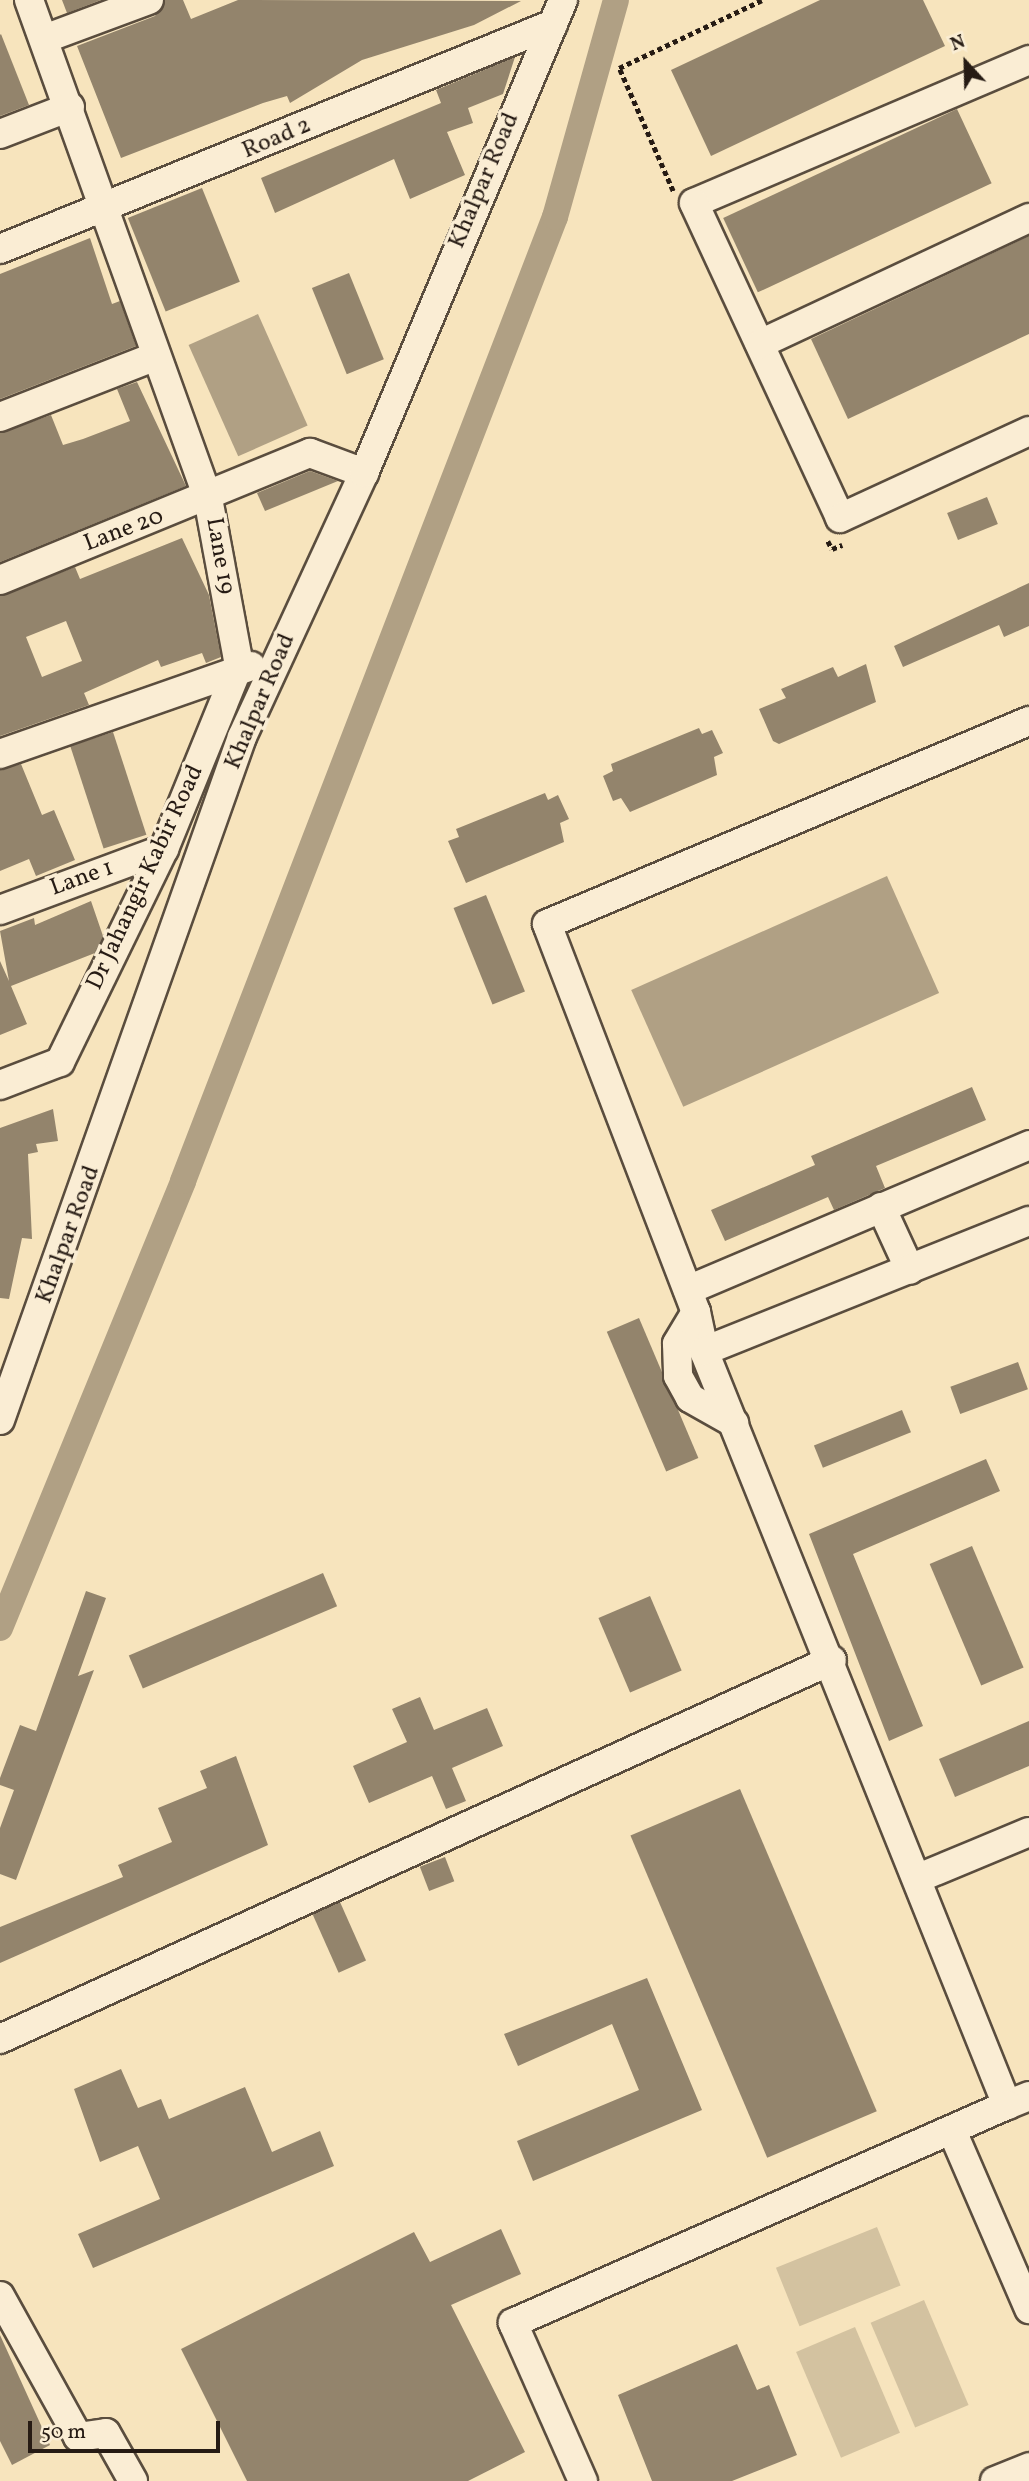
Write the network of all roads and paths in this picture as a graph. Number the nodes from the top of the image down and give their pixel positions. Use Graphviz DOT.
graph roads {
  1 [pos="29,0"];
  2 [pos="149,0"];
  3 [pos="558,12"];
  4 [pos="44,39"];
  5 [pos="1029,60"];
  6 [pos="70,107"];
  7 [pos="0,134"];
  8 [pos="108,209"];
  9 [pos="1029,218"];
  10 [pos="0,249"];
  11 [pos="760,344"];
  12 [pos="154,357"];
  13 [pos="0,417"];
  14 [pos="1029,430"];
  15 [pos="364,473"];
  16 [pos="208,498"];
  17 [pos="0,580"];
  18 [pos="239,665"];
  19 [pos="274,667"];
  20 [pos="1029,721"];
  21 [pos="0,754"];
  22 [pos="164,849"];
  23 [pos="0,910"];
  24 [pos="0,1085"];
  25 [pos="1029,1145"];
  26 [pos="881,1208"];
  27 [pos="1029,1221"];
  28 [pos="910,1270"];
  29 [pos="692,1301"];
  30 [pos="704,1351"];
  31 [pos="0,1420"];
  32 [pos="734,1423"];
  33 [pos="832,1660"];
  34 [pos="1029,1832"];
  35 [pos="920,1877"];
  36 [pos="0,2039"];
  37 [pos="1018,2101"];
  38 [pos="953,2133"];
  39 [pos="0,2296"];
  40 [pos="1029,2309"];
  41 [pos="1029,2467"];
  42 [pos="133,2481"];
  43 [pos="583,2481"];
  44 [pos="995,2481"];
  1 -- 4 [label="street, Lane 19"];
  2 -- 4 [label="street"];
  3 -- 8 [label="street, Road 2"];
  3 -- 15 [label="street, Khalpar Road"];
  4 -- 6 [label="street, Lane 19"];
  5 -- 11 [label="street"];
  6 -- 7 [label="street"];
  6 -- 8 [label="street, Lane 19"];
  8 -- 10 [label="street, Road 2"];
  8 -- 12 [label="street, Lane 19"];
  9 -- 11 [label="street"];
  11 -- 14 [label="street"];
  12 -- 13 [label="street"];
  12 -- 16 [label="street, Lane 19"];
  15 -- 16 [label="street, Lane 20"];
  15 -- 19 [label="street, Khalpar Road"];
  16 -- 17 [label="street, Lane 20"];
  16 -- 18 [label="street, Lane 19"];
  18 -- 19 [label="street"];
  18 -- 21 [label="street"];
  18 -- 22 [label="street, Dr Jahangir Kabir Road"];
  19 -- 31 [label="street, Khalpar Road"];
  20 -- 29 [label="street"];
  22 -- 23 [label="street, Lane 1"];
  22 -- 24 [label="street, Dr Jahangir Kabir Road"];
  25 -- 26 [label="street"];
  26 -- 28 [label="street"];
  26 -- 29 [label="street"];
  27 -- 28 [label="street"];
  28 -- 30 [label="street"];
  29 -- 30 [label="street"];
  29 -- 32 [label="street"];
  30 -- 32 [label="street"];
  32 -- 33 [label="street"];
  33 -- 35 [label="street"];
  33 -- 36 [label="street"];
  34 -- 35 [label="street"];
  35 -- 37 [label="street"];
  37 -- 38 [label="street"];
  38 -- 40 [label="street"];
  38 -- 43 [label="street"];
  39 -- 42 [label="street"];
  41 -- 44 [label="street"];
}
